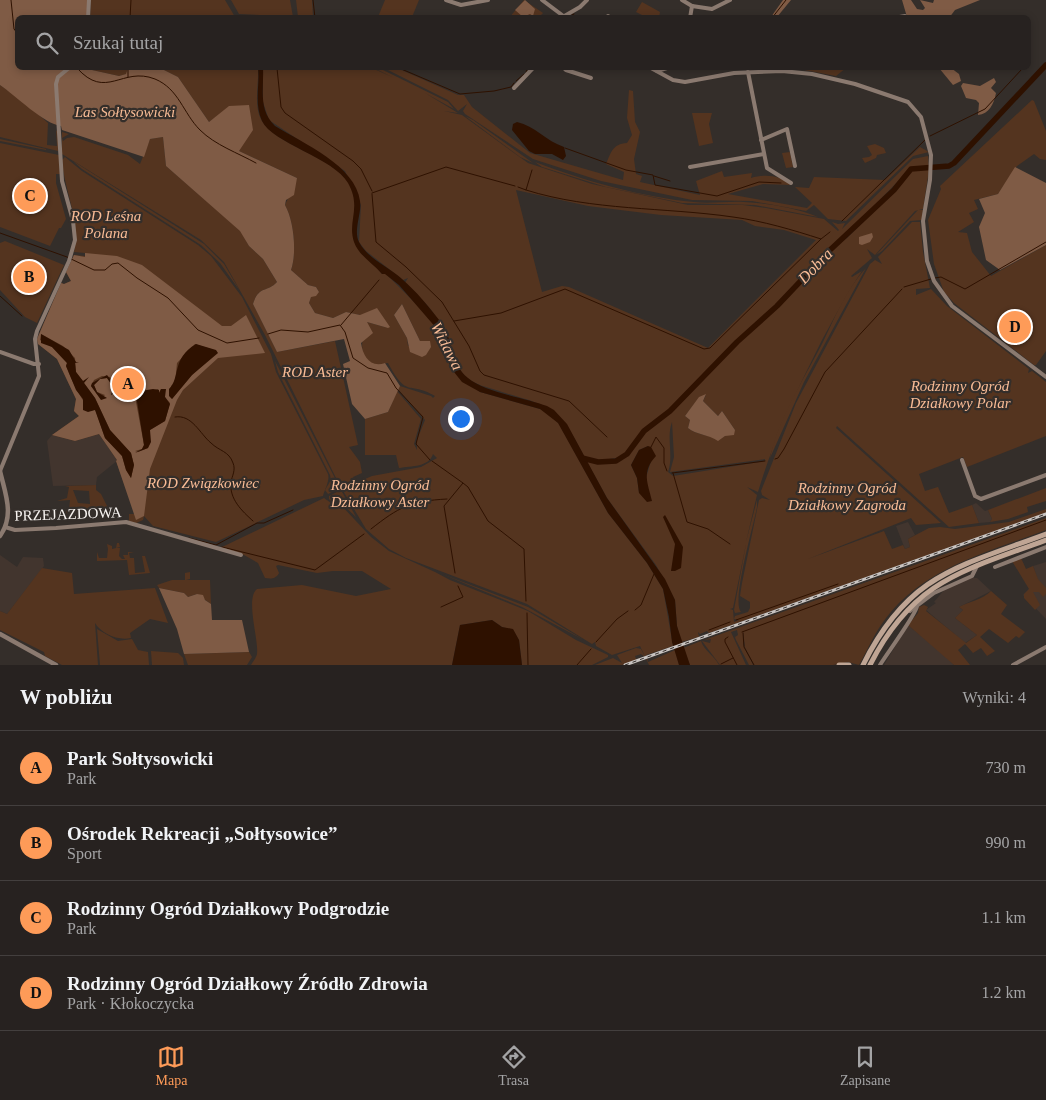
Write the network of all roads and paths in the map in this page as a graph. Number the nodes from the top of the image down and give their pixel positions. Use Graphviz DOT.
graph roads {
  1 [pos="89,0"];
  2 [pos="446,0"];
  3 [pos="488,0"];
  4 [pos="542,0"];
  5 [pos="587,0"];
  6 [pos="682,0"];
  7 [pos="730,0"];
  8 [pos="452,1"];
  9 [pos="692,6"];
  10 [pos="88,15"];
  11 [pos="561,15"];
  12 [pos="567,15"];
  13 [pos="690,15"];
  14 [pos="67,70"];
  15 [pos="531,70"];
  16 [pos="566,70"];
  17 [pos="660,70"];
  18 [pos="667,70"];
  19 [pos="777,70"];
  20 [pos="796,70"];
  21 [pos="657,71"];
  22 [pos="748,72"];
  23 [pos="667,77"];
  24 [pos="591,78"];
  25 [pos="514,88"];
  26 [pos="761,140"];
  27 [pos="764,154"];
  28 [pos="795,166"];
  29 [pos="690,167"];
  30 [pos="791,183"];
  31 [pos="0,352"];
  32 [pos="39,364"];
  33 [pos="1046,377"];
  34 [pos="962,460"];
  35 [pos="0,471"];
  36 [pos="1046,475"];
  37 [pos="5,528"];
  38 [pos="1046,534"];
  39 [pos="0,536"];
  40 [pos="1046,540"];
  41 [pos="1046,547"];
  42 [pos="242,555"];
  43 [pos="976,566"];
  44 [pos="995,567"];
  45 [pos="917,606"];
  46 [pos="900,616"];
  47 [pos="0,634"];
  48 [pos="1046,647"];
  49 [pos="1023,660"];
  50 [pos="56,665"];
  51 [pos="839,665"];
  52 [pos="848,665"];
  53 [pos="862,665"];
  54 [pos="870,665"];
  55 [pos="880,665"];
  56 [pos="1013,665"];
  57 [pos="1026,665"];
  1 -- 10 [label="street"];
  2 -- 8 [label="street"];
  3 -- 8 [label="street"];
  4 -- 11 [label="street"];
  5 -- 12 [label="street"];
  6 -- 9 [label="street"];
  7 -- 9 [label="street"];
  9 -- 13 [label="street"];
  14 -- 32 [label="street"];
  15 -- 25 [label="street"];
  16 -- 24 [label="street"];
  17 -- 21 [label="street"];
  18 -- 23 [label="street"];
  19 -- 22 [label="street"];
  20 -- 33 [label="street"];
  21 -- 23 [label="street"];
  22 -- 23 [label="street"];
  22 -- 26 [label="street"];
  26 -- 27 [label="street"];
  26 -- 28 [label="street"];
  27 -- 29 [label="street"];
  27 -- 30 [label="street"];
  31 -- 32 [label="street"];
  32 -- 35 [label="street"];
  34 -- 36 [label="street"];
  35 -- 37 [label="street"];
  37 -- 39 [label="street"];
  37 -- 42 [label="street, PRZEJAZDOWA"];
  38 -- 53 [label="main road"];
  40 -- 43 [label="main road"];
  41 -- 44 [label="street"];
  43 -- 45 [label="street"];
  43 -- 46 [label="main road"];
  45 -- 46 [label="street"];
  45 -- 55 [label="street"];
  46 -- 54 [label="main road"];
  47 -- 50 [label="street"];
  48 -- 49 [label="street"];
  49 -- 56 [label="street"];
  49 -- 57 [label="street"];
  51 -- 52 [label="main road"];
}
